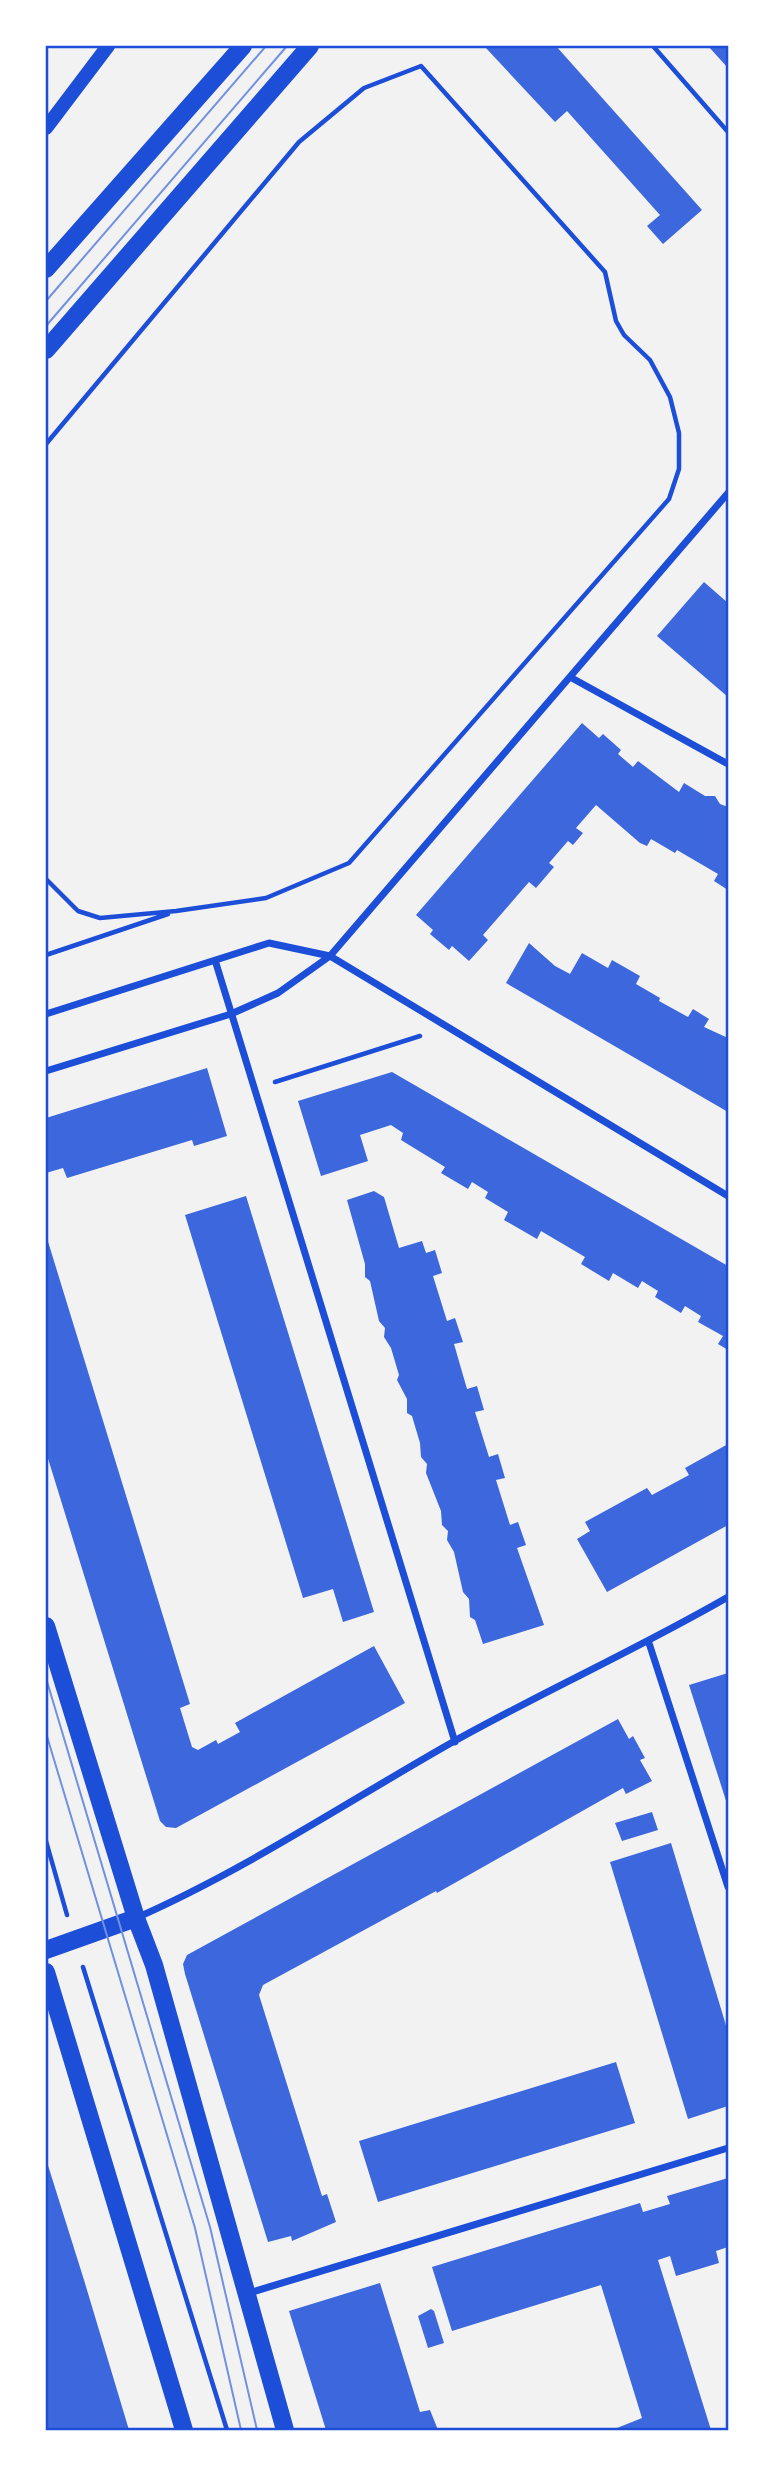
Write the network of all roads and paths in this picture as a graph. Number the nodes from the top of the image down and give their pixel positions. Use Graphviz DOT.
graph roads {
  1 [pos="108,46"];
  2 [pos="243,46"];
  3 [pos="310,46"];
  4 [pos="653,46"];
  5 [pos="46,128"];
  6 [pos="729,132"];
  7 [pos="46,269"];
  8 [pos="46,350"];
  9 [pos="46,444"];
  10 [pos="729,493"];
  11 [pos="570,677"];
  12 [pos="729,764"];
  13 [pos="46,879"];
  14 [pos="176,911"];
  15 [pos="46,955"];
  16 [pos="330,956"];
  17 [pos="215,960"];
  18 [pos="46,1014"];
  19 [pos="231,1014"];
  20 [pos="447,1027"];
  21 [pos="46,1071"];
  22 [pos="254,1088"];
  23 [pos="729,1196"];
  24 [pos="729,1597"];
  25 [pos="46,1626"];
  26 [pos="649,1643"];
  27 [pos="455,1742"];
  28 [pos="46,1841"];
  29 [pos="729,1886"];
  30 [pos="136,1918"];
  31 [pos="75,1940"];
  32 [pos="46,1950"];
  33 [pos="46,1972"];
  34 [pos="729,2148"];
  35 [pos="248,2294"];
  36 [pos="184,2431"];
  37 [pos="227,2431"];
  38 [pos="285,2431"];
  1 -- 5 [label="main road"];
  2 -- 7 [label="main road"];
  3 -- 8 [label="main road"];
  4 -- 6 [label="path"];
  9 -- 14 [label="path"];
  10 -- 11 [label="street"];
  11 -- 12 [label="street"];
  11 -- 16 [label="street"];
  13 -- 14 [label="path"];
  14 -- 15 [label="path"];
  16 -- 17 [label="street"];
  16 -- 19 [label="street"];
  16 -- 20 [label="street"];
  17 -- 18 [label="street"];
  17 -- 19 [label="street"];
  19 -- 21 [label="street"];
  19 -- 22 [label="street"];
  20 -- 22 [label="path"];
  20 -- 23 [label="street"];
  22 -- 27 [label="street"];
  24 -- 26 [label="street"];
  25 -- 30 [label="main road"];
  26 -- 27 [label="street"];
  26 -- 29 [label="street"];
  27 -- 30 [label="street"];
  28 -- 31 [label="path"];
  30 -- 31 [label="main road"];
  30 -- 35 [label="main road"];
  31 -- 32 [label="main road"];
  31 -- 37 [label="path"];
  33 -- 36 [label="main road"];
  34 -- 35 [label="street"];
  35 -- 38 [label="main road"];
}
